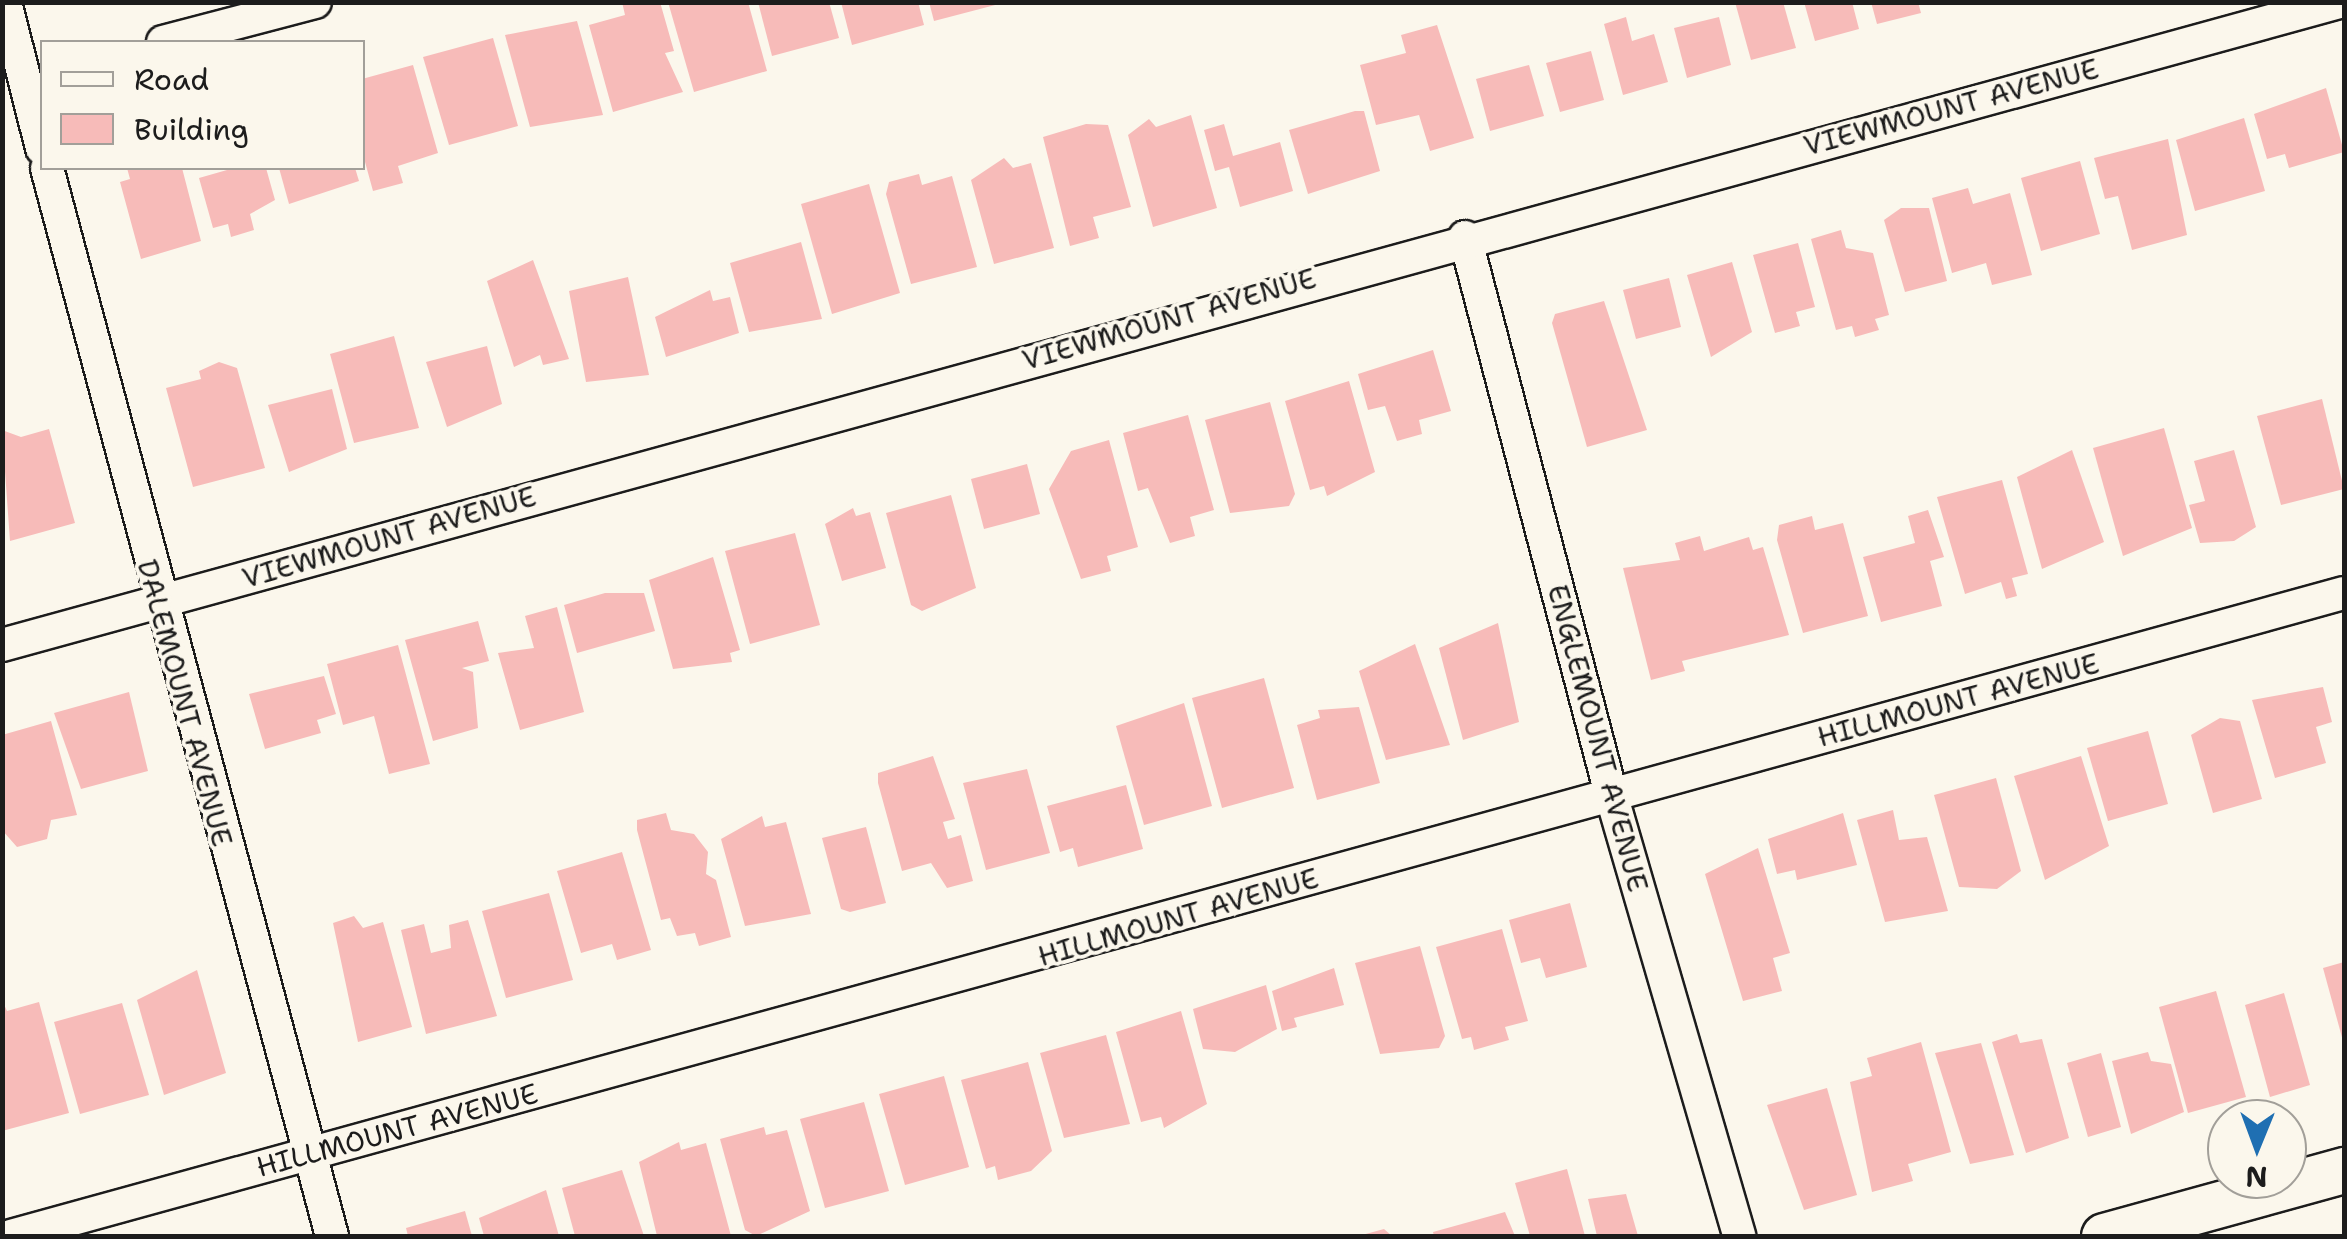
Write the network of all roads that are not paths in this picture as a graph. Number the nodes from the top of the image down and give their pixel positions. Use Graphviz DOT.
graph roads {
  1 [pos="4,2"];
  2 [pos="315,2"];
  3 [pos="2339,2"];
  4 [pos="172,40"];
  5 [pos="23,79"];
  6 [pos="40,141"];
  7 [pos="48,170"];
  8 [pos="1465,237"];
  9 [pos="2344,593"];
  10 [pos="157,601"];
  11 [pos="2,645"];
  12 [pos="1611,794"];
  13 [pos="307,1153"];
  14 [pos="2344,1170"];
  15 [pos="11,1236"];
  16 [pos="332,1236"];
  17 [pos="1739,1236"];
  18 [pos="2104,1236"];
  1 -- 5 [label="street"];
  2 -- 4 [label="street"];
  3 -- 8 [label="street, VIEWMOUNT AVENUE"];
  5 -- 6 [label="street"];
  7 -- 10 [label="street, DALEMOUNT AVENUE"];
  8 -- 10 [label="street, VIEWMOUNT AVENUE"];
  8 -- 12 [label="street, ENGLEMOUNT AVENUE"];
  9 -- 12 [label="street, HILLMOUNT AVENUE"];
  10 -- 11 [label="street, VIEWMOUNT AVENUE"];
  10 -- 13 [label="street, DALEMOUNT AVENUE"];
  12 -- 13 [label="street, HILLMOUNT AVENUE"];
  12 -- 17 [label="street, ENGLEMOUNT AVENUE"];
  13 -- 15 [label="street, HILLMOUNT AVENUE"];
  13 -- 16 [label="street, DALEMOUNT AVENUE"];
  14 -- 18 [label="street"];
}
